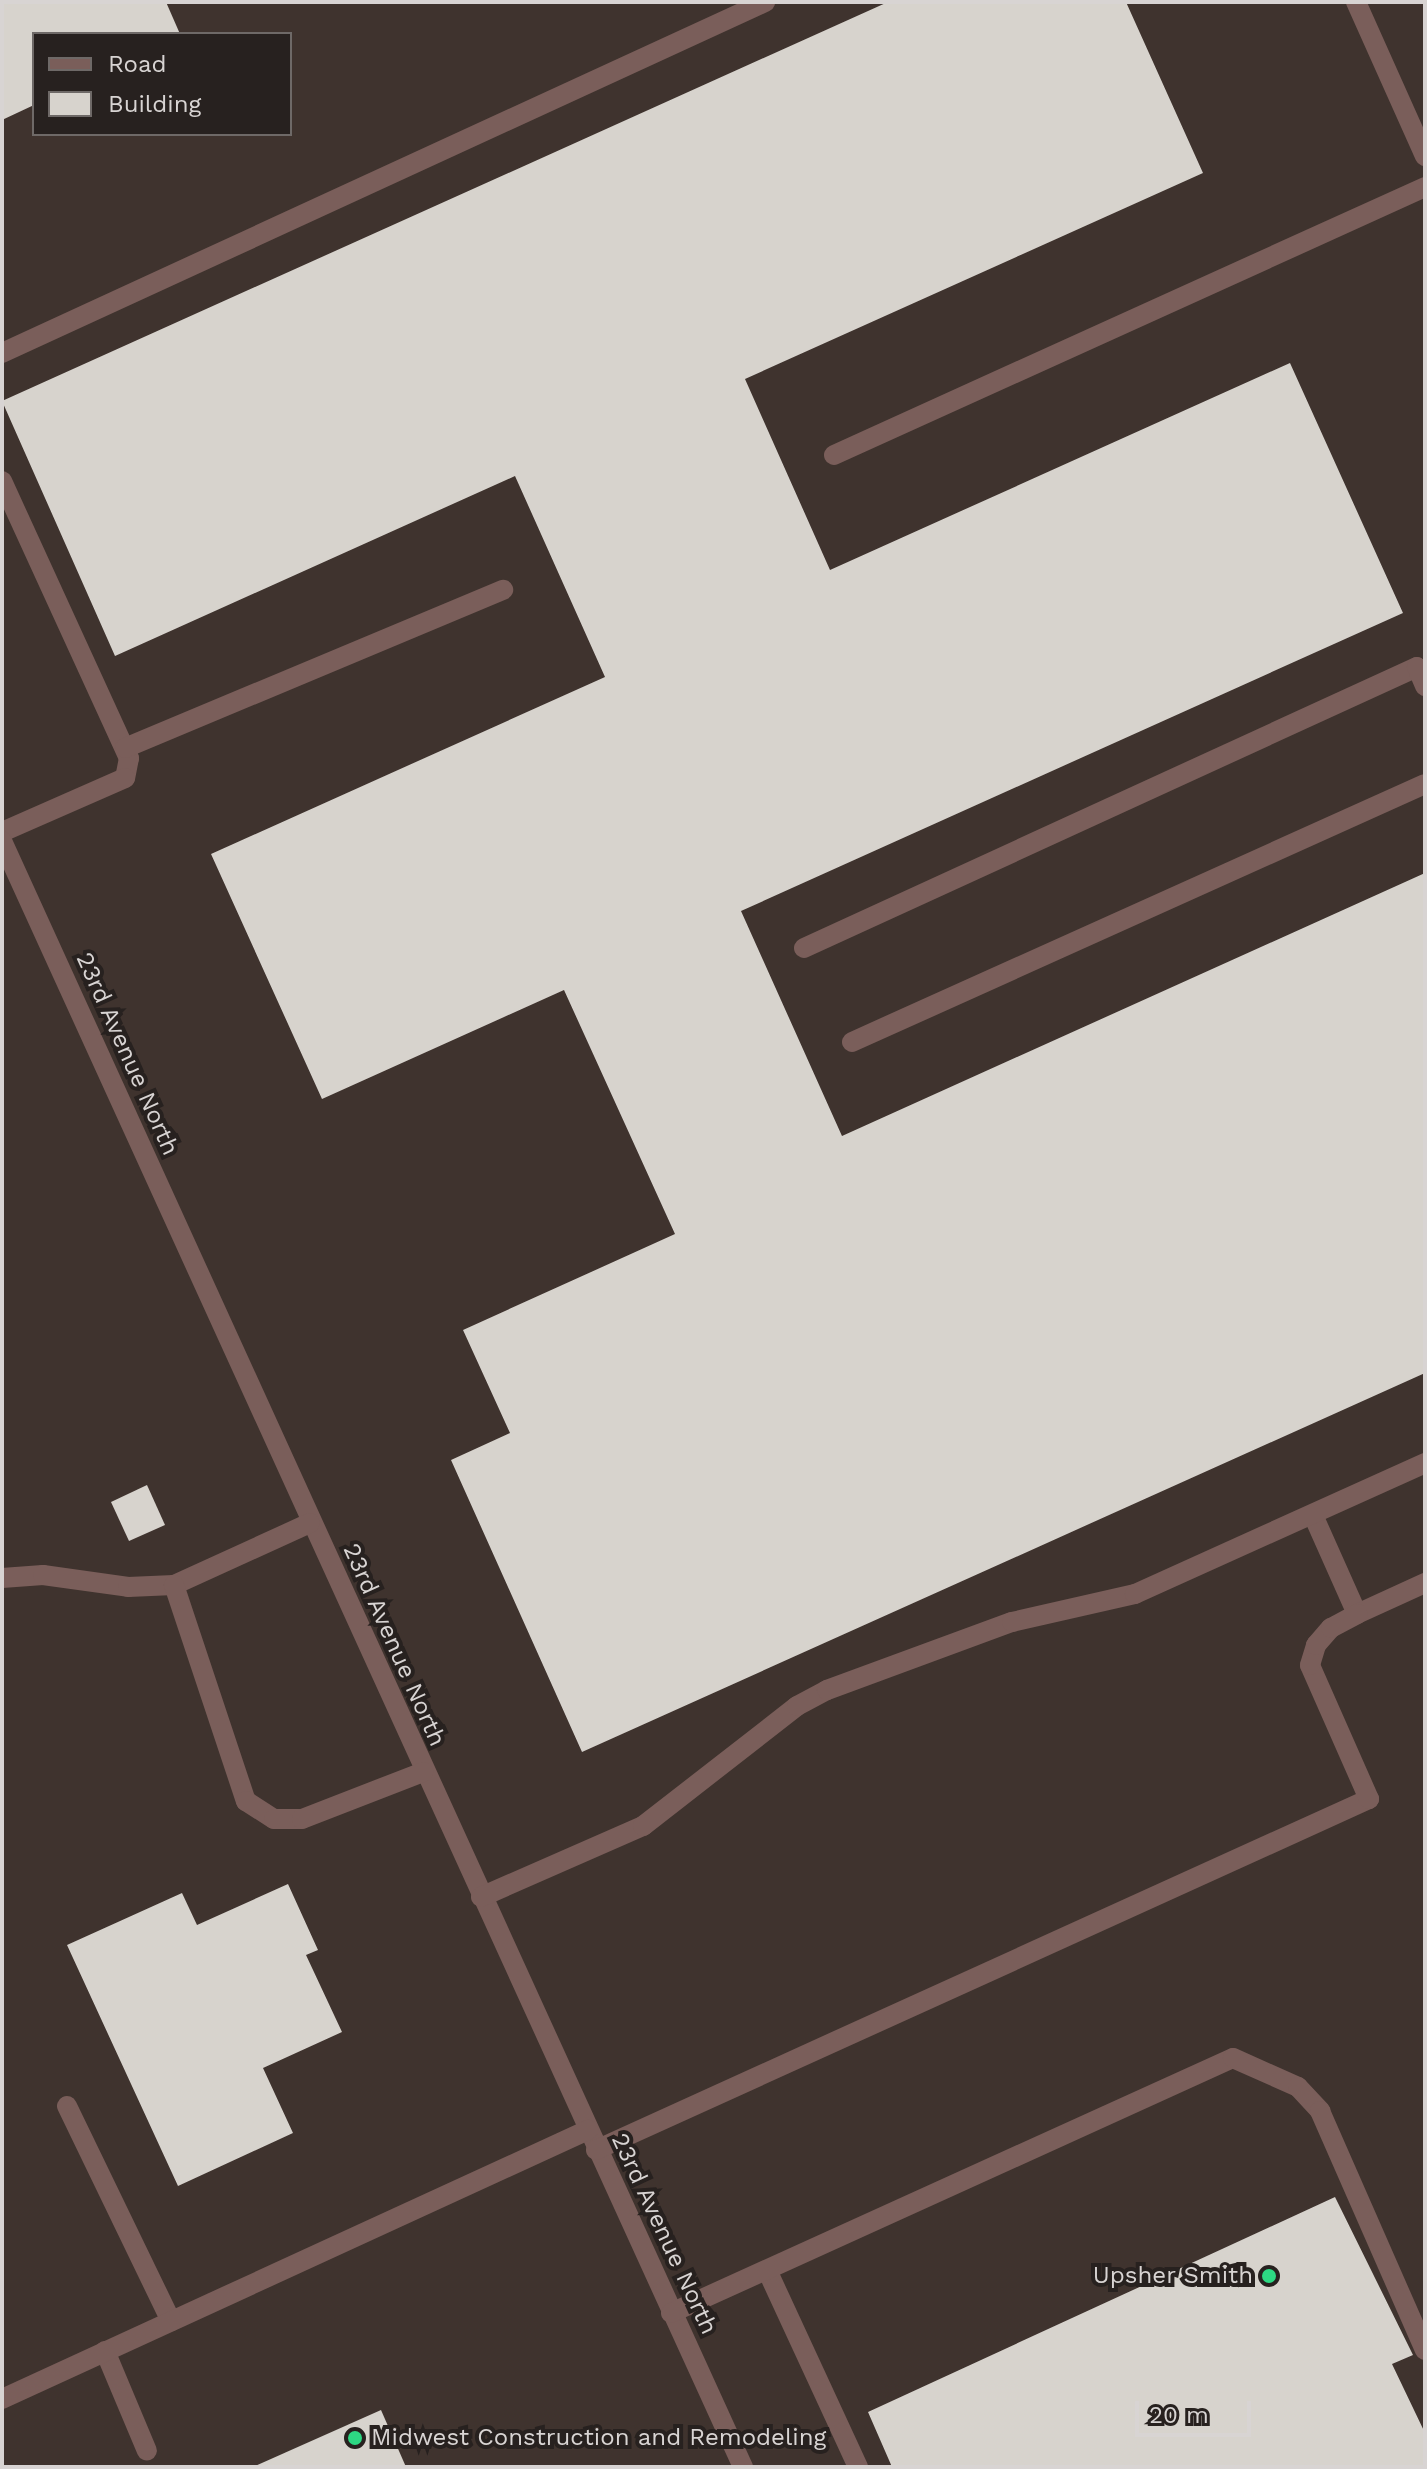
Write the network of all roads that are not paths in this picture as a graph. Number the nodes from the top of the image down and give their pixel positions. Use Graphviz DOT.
graph roads {
  1 [pos="765,2"];
  2 [pos="1356,2"];
  3 [pos="1425,156"];
  4 [pos="1425,187"];
  5 [pos="2,353"];
  6 [pos="834,455"];
  7 [pos="2,481"];
  8 [pos="503,590"];
  9 [pos="1425,686"];
  10 [pos="125,748"];
  11 [pos="1425,784"];
  12 [pos="2,832"];
  13 [pos="2,841"];
  14 [pos="804,948"];
  15 [pos="852,1042"];
  16 [pos="1425,1463"];
  17 [pos="1313,1515"];
  18 [pos="310,1523"];
  19 [pos="2,1578"];
  20 [pos="1425,1583"];
  21 [pos="174,1585"];
  22 [pos="1357,1614"];
  23 [pos="423,1772"];
  24 [pos="481,1897"];
  25 [pos="67,2106"];
  26 [pos="588,2130"];
  27 [pos="596,2150"];
  28 [pos="767,2270"];
  29 [pos="671,2313"];
  30 [pos="171,2321"];
  31 [pos="1425,2350"];
  32 [pos="105,2351"];
  33 [pos="2,2399"];
  34 [pos="147,2451"];
  35 [pos="743,2467"];
  36 [pos="858,2467"];
  1 -- 5 [label="street"];
  2 -- 3 [label="street"];
  4 -- 6 [label="street"];
  7 -- 10 [label="street"];
  8 -- 10 [label="street"];
  9 -- 14 [label="street"];
  10 -- 12 [label="street"];
  11 -- 15 [label="street"];
  13 -- 18 [label="street, 23rd Avenue North"];
  16 -- 17 [label="street"];
  17 -- 22 [label="street"];
  17 -- 24 [label="street"];
  18 -- 21 [label="street"];
  18 -- 23 [label="street, 23rd Avenue North"];
  19 -- 21 [label="street"];
  20 -- 22 [label="street"];
  21 -- 23 [label="street"];
  22 -- 27 [label="street"];
  23 -- 24 [label="street, 23rd Avenue North"];
  24 -- 26 [label="street, 23rd Avenue North"];
  25 -- 30 [label="street"];
  26 -- 27 [label="street, 23rd Avenue North"];
  26 -- 30 [label="street"];
  27 -- 29 [label="street, 23rd Avenue North"];
  28 -- 29 [label="street"];
  28 -- 31 [label="street"];
  28 -- 36 [label="street"];
  29 -- 35 [label="street, 23rd Avenue North"];
  30 -- 32 [label="street"];
  32 -- 33 [label="street"];
  32 -- 34 [label="street"];
}
